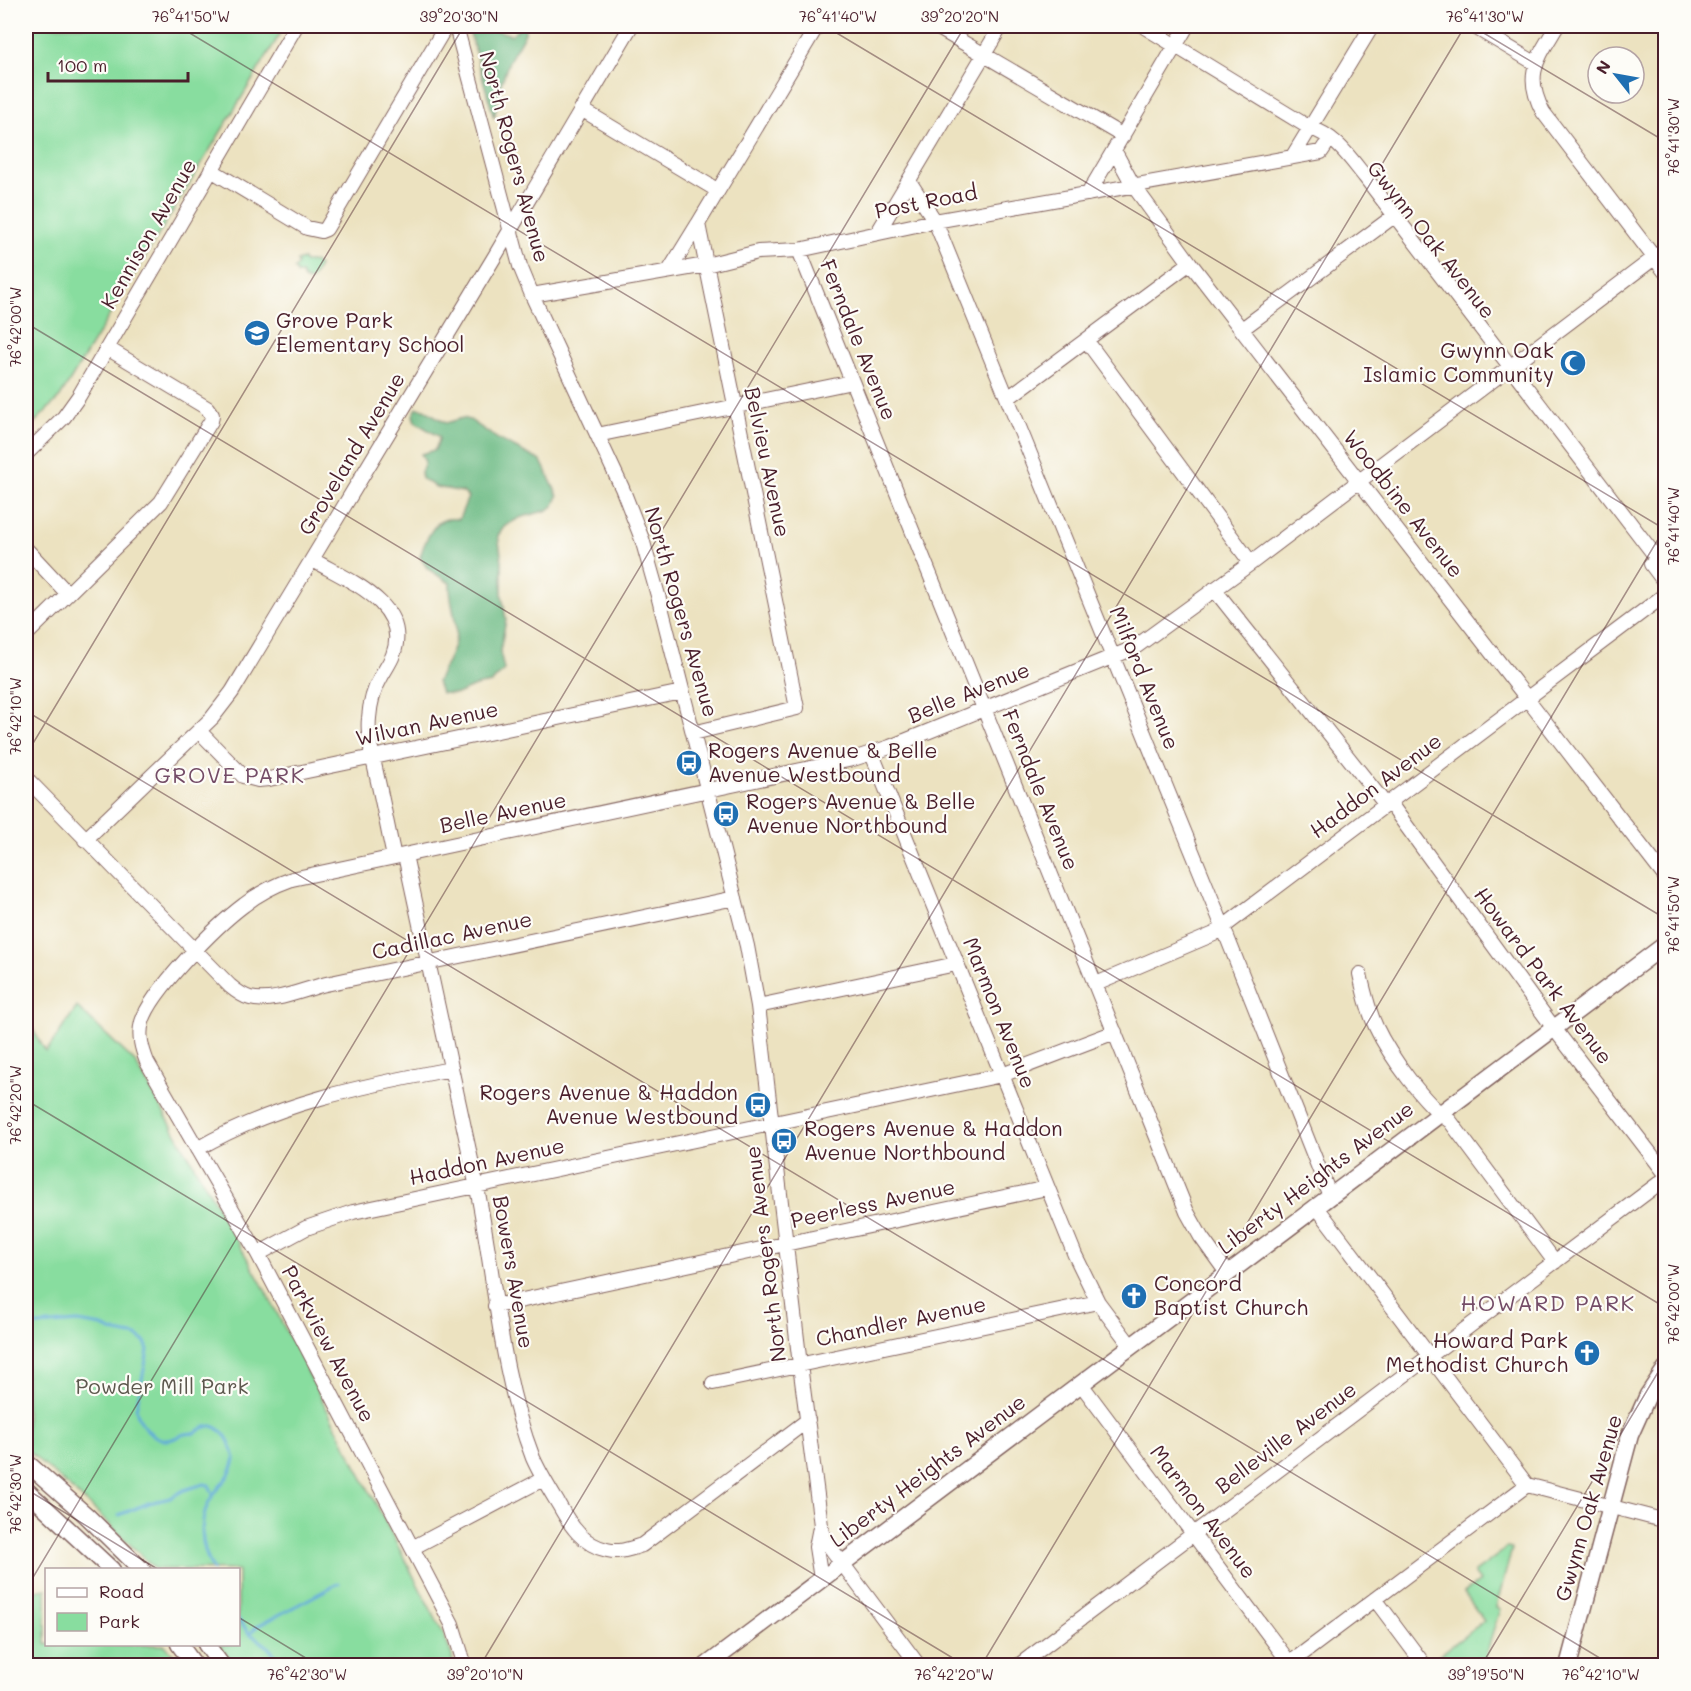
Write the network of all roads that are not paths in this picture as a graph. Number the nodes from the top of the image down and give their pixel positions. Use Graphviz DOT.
graph roads {
  1 [pos="296,26"];
  2 [pos="446,26"];
  3 [pos="456,26"];
  4 [pos="631,26"];
  5 [pos="817,26"];
  6 [pos="935,26"];
  7 [pos="1001,26"];
  8 [pos="1143,26"];
  9 [pos="1187,26"];
  10 [pos="1372,26"];
  11 [pos="1473,26"];
  12 [pos="1557,26"];
  13 [pos="1176,45"];
  14 [pos="984,55"];
  15 [pos="1535,63"];
  16 [pos="581,109"];
  17 [pos="1310,128"];
  18 [pos="1123,136"];
  19 [pos="1325,146"];
  20 [pos="1114,150"];
  21 [pos="1293,156"];
  22 [pos="211,170"];
  23 [pos="909,181"];
  24 [pos="1133,185"];
  25 [pos="717,190"];
  26 [pos="1088,194"];
  27 [pos="1390,218"];
  28 [pos="935,221"];
  29 [pos="698,224"];
  30 [pos="510,231"];
  31 [pos="878,232"];
  32 [pos="799,250"];
  33 [pos="1660,253"];
  34 [pos="1190,263"];
  35 [pos="706,265"];
  36 [pos="669,271"];
  37 [pos="1665,273"];
  38 [pos="532,295"];
  39 [pos="1242,329"];
  40 [pos="1086,340"];
  41 [pos="107,348"];
  42 [pos="1507,369"];
  43 [pos="852,382"];
  44 [pos="1008,398"];
  45 [pos="734,406"];
  46 [pos="597,435"];
  47 [pos="26,454"];
  48 [pos="1359,481"];
  49 [pos="26,549"];
  50 [pos="313,560"];
  51 [pos="1251,563"];
  52 [pos="1665,570"];
  53 [pos="1665,584"];
  54 [pos="1214,589"];
  55 [pos="68,594"];
  56 [pos="1665,594"];
  57 [pos="26,635"];
  58 [pos="1113,658"];
  59 [pos="682,692"];
  60 [pos="1526,699"];
  61 [pos="984,709"];
  62 [pos="199,731"];
  63 [pos="693,733"];
  64 [pos="872,754"];
  65 [pos="373,757"];
  66 [pos="26,778"];
  67 [pos="708,790"];
  68 [pos="1388,803"];
  69 [pos="85,840"];
  70 [pos="400,856"];
  71 [pos="1665,878"];
  72 [pos="735,898"];
  73 [pos="1223,927"];
  74 [pos="1665,944"];
  75 [pos="195,951"];
  76 [pos="428,962"];
  77 [pos="957,964"];
  78 [pos="1360,974"];
  79 [pos="1096,984"];
  80 [pos="758,1006"];
  81 [pos="1553,1028"];
  82 [pos="1115,1032"];
  83 [pos="141,1047"];
  84 [pos="451,1069"];
  85 [pos="1002,1075"];
  86 [pos="1439,1114"];
  87 [pos="772,1124"];
  88 [pos="197,1149"];
  89 [pos="1665,1174"];
  90 [pos="1665,1178"];
  91 [pos="476,1186"];
  92 [pos="1047,1188"];
  93 [pos="1330,1196"];
  94 [pos="1316,1206"];
  95 [pos="787,1244"];
  96 [pos="258,1254"];
  97 [pos="1555,1262"];
  98 [pos="1227,1273"];
  99 [pos="1098,1302"];
  100 [pos="495,1306"];
  101 [pos="1131,1346"];
  102 [pos="1430,1356"];
  103 [pos="800,1365"];
  104 [pos="1665,1368"];
  105 [pos="713,1383"];
  106 [pos="1081,1384"];
  107 [pos="808,1420"];
  108 [pos="26,1462"];
  109 [pos="543,1479"];
  110 [pos="1527,1485"];
  111 [pos="26,1490"];
  112 [pos="1610,1507"];
  113 [pos="1665,1521"];
  114 [pos="820,1525"];
  115 [pos="1193,1534"];
  116 [pos="412,1548"];
  117 [pos="843,1563"];
  118 [pos="111,1568"];
  119 [pos="141,1568"];
  120 [pos="821,1579"];
  121 [pos="1375,1599"];
  122 [pos="181,1646"];
  123 [pos="208,1646"];
  124 [pos="1289,1664"];
  125 [pos="195,1665"];
  126 [pos="222,1665"];
  127 [pos="465,1665"];
  128 [pos="706,1665"];
  129 [pos="919,1665"];
  130 [pos="1018,1665"];
  131 [pos="1425,1665"];
  132 [pos="1568,1665"];
  1 -- 22 [label="street, Kennison Avenue"];
  2 -- 22 [label="street"];
  3 -- 30 [label="street, North Rogers Avenue"];
  4 -- 16 [label="street, Groveland Avenue"];
  5 -- 25 [label="street"];
  6 -- 14 [label="street"];
  7 -- 14 [label="street"];
  8 -- 13 [label="street, Gwynn Oak Avenue"];
  9 -- 13 [label="street"];
  10 -- 17 [label="street"];
  11 -- 15 [label="street"];
  12 -- 15 [label="street"];
  13 -- 17 [label="street, Gwynn Oak Avenue"];
  13 -- 18 [label="street"];
  14 -- 18 [label="street"];
  14 -- 23 [label="street"];
  15 -- 33 [label="street"];
  16 -- 25 [label="street"];
  16 -- 30 [label="street, Groveland Avenue"];
  17 -- 19 [label="street, Gwynn Oak Avenue"];
  17 -- 21 [label="street"];
  17 -- 27 [label="street, Gwynn Oak Avenue"];
  18 -- 20 [label="street"];
  19 -- 21 [label="street, Post Road"];
  19 -- 27 [label="street, Gwynn Oak Avenue"];
  20 -- 24 [label="street, Woodbine Avenue"];
  20 -- 26 [label="street"];
  21 -- 24 [label="street, Post Road"];
  22 -- 41 [label="street, Kennison Avenue"];
  23 -- 28 [label="street, Milford Avenue"];
  23 -- 31 [label="street"];
  24 -- 26 [label="street, Post Road"];
  24 -- 34 [label="street, Woodbine Avenue"];
  25 -- 29 [label="street"];
  26 -- 28 [label="street, Post Road"];
  27 -- 39 [label="street"];
  27 -- 42 [label="street, Gwynn Oak Avenue"];
  28 -- 31 [label="street, Post Road"];
  28 -- 44 [label="street, Milford Avenue"];
  29 -- 35 [label="street, Belvieu Avenue"];
  29 -- 36 [label="street"];
  30 -- 38 [label="street, North Rogers Avenue"];
  30 -- 50 [label="street, Groveland Avenue"];
  31 -- 32 [label="street, Post Road"];
  32 -- 35 [label="street, Post Road"];
  32 -- 43 [label="street, Ferndale Avenue"];
  33 -- 37 [label="street"];
  33 -- 42 [label="street, Belle Avenue"];
  34 -- 39 [label="street, Woodbine Avenue"];
  34 -- 40 [label="street"];
  35 -- 36 [label="street, Post Road"];
  35 -- 45 [label="street, Belvieu Avenue"];
  36 -- 38 [label="street, Post Road"];
  38 -- 46 [label="street, North Rogers Avenue"];
  39 -- 48 [label="street, Woodbine Avenue"];
  40 -- 44 [label="street"];
  40 -- 51 [label="street"];
  41 -- 47 [label="street, Kennison Avenue"];
  41 -- 55 [label="street"];
  42 -- 48 [label="street, Belle Avenue"];
  42 -- 52 [label="street, Gwynn Oak Avenue"];
  42 -- 53 [label="street, Gwynn Oak Avenue"];
  43 -- 45 [label="street"];
  43 -- 61 [label="street, Ferndale Avenue"];
  44 -- 58 [label="street, Milford Avenue"];
  45 -- 46 [label="street"];
  45 -- 63 [label="street, Belvieu Avenue"];
  46 -- 59 [label="street, North Rogers Avenue"];
  48 -- 51 [label="street, Belle Avenue"];
  48 -- 60 [label="street, Woodbine Avenue"];
  49 -- 55 [label="street"];
  50 -- 62 [label="street, Groveland Avenue"];
  50 -- 65 [label="street, Bowers Avenue"];
  51 -- 54 [label="street, Belle Avenue"];
  54 -- 58 [label="street, Belle Avenue"];
  54 -- 68 [label="street, Howard Park Avenue"];
  55 -- 57 [label="street"];
  56 -- 60 [label="street, Haddon Avenue"];
  58 -- 61 [label="street, Belle Avenue"];
  58 -- 73 [label="street, Milford Avenue"];
  59 -- 63 [label="street, North Rogers Avenue"];
  59 -- 65 [label="street, Wilvan Avenue"];
  60 -- 68 [label="street, Haddon Avenue"];
  60 -- 71 [label="street, Woodbine Avenue"];
  61 -- 64 [label="street, Belle Avenue"];
  61 -- 79 [label="street, Ferndale Avenue"];
  62 -- 65 [label="street, Wilvan Avenue"];
  62 -- 69 [label="street, Groveland Avenue"];
  63 -- 67 [label="street, North Rogers Avenue"];
  64 -- 67 [label="street, Belle Avenue"];
  64 -- 77 [label="street, Marmon Avenue"];
  65 -- 70 [label="street, Bowers Avenue"];
  66 -- 69 [label="street, Cadillac Avenue"];
  67 -- 70 [label="street, Belle Avenue"];
  67 -- 72 [label="street, North Rogers Avenue"];
  68 -- 73 [label="street, Haddon Avenue"];
  68 -- 81 [label="street, Howard Park Avenue"];
  69 -- 75 [label="street, Cadillac Avenue"];
  70 -- 75 [label="street, Belle Avenue"];
  70 -- 76 [label="street, Bowers Avenue"];
  72 -- 76 [label="street, Cadillac Avenue"];
  72 -- 80 [label="street, North Rogers Avenue"];
  73 -- 79 [label="street, Haddon Avenue"];
  73 -- 93 [label="street, Milford Avenue"];
  74 -- 81 [label="main road, Liberty Heights Avenue"];
  75 -- 76 [label="street, Cadillac Avenue"];
  75 -- 83 [label="street, Belle Avenue"];
  76 -- 84 [label="street, Bowers Avenue"];
  77 -- 80 [label="street"];
  77 -- 85 [label="street, Marmon Avenue"];
  78 -- 86 [label="street"];
  79 -- 82 [label="street, Ferndale Avenue"];
  80 -- 87 [label="street, North Rogers Avenue"];
  81 -- 86 [label="main road, Liberty Heights Avenue"];
  81 -- 89 [label="street, Howard Park Avenue"];
  82 -- 85 [label="street, Haddon Avenue"];
  82 -- 98 [label="street, Ferndale Avenue"];
  83 -- 88 [label="street, Parkview Avenue"];
  84 -- 88 [label="street"];
  84 -- 91 [label="street, Bowers Avenue"];
  85 -- 87 [label="street, Haddon Avenue"];
  85 -- 92 [label="street, Marmon Avenue"];
  86 -- 93 [label="main road, Liberty Heights Avenue"];
  86 -- 97 [label="street"];
  87 -- 91 [label="street, Haddon Avenue"];
  87 -- 95 [label="street, North Rogers Avenue"];
  88 -- 96 [label="street, Parkview Avenue"];
  90 -- 97 [label="street, Belleville Avenue"];
  91 -- 96 [label="street, Haddon Avenue"];
  91 -- 100 [label="street, Bowers Avenue"];
  92 -- 95 [label="street, Peerless Avenue"];
  92 -- 99 [label="street, Marmon Avenue"];
  93 -- 94 [label="main road, Liberty Heights Avenue"];
  94 -- 98 [label="main road, Liberty Heights Avenue"];
  94 -- 102 [label="street"];
  95 -- 100 [label="street, Peerless Avenue"];
  95 -- 103 [label="street, North Rogers Avenue"];
  96 -- 116 [label="street, Parkview Avenue"];
  97 -- 102 [label="street, Belleville Avenue"];
  98 -- 101 [label="main road, Liberty Heights Avenue"];
  99 -- 101 [label="street, Marmon Avenue"];
  99 -- 103 [label="street, Chandler Avenue"];
  100 -- 109 [label="street, Bowers Avenue"];
  101 -- 106 [label="main road, Liberty Heights Avenue"];
  102 -- 110 [label="street"];
  102 -- 115 [label="street, Belleville Avenue"];
  103 -- 105 [label="street, Chandler Avenue"];
  103 -- 107 [label="street, North Rogers Avenue"];
  104 -- 112 [label="main road, Gwynn Oak Avenue"];
  106 -- 115 [label="street, Marmon Avenue"];
  106 -- 117 [label="main road, Liberty Heights Avenue"];
  107 -- 109 [label="street, Bowers Avenue"];
  107 -- 114 [label="street, North Rogers Avenue"];
  108 -- 119 [label="main road"];
  109 -- 116 [label="street"];
  110 -- 112 [label="street"];
  110 -- 121 [label="street"];
  111 -- 118 [label="main road"];
  112 -- 113 [label="street"];
  112 -- 132 [label="main road, Gwynn Oak Avenue"];
  114 -- 117 [label="street, North Rogers Avenue"];
  114 -- 120 [label="street"];
  115 -- 124 [label="street, Marmon Avenue"];
  115 -- 130 [label="street, Belleville Avenue"];
  116 -- 127 [label="street, Parkview Avenue"];
  117 -- 120 [label="main road, Liberty Heights Avenue"];
  117 -- 129 [label="street, North Rogers Avenue"];
  120 -- 128 [label="main road, Liberty Heights Avenue"];
  121 -- 124 [label="street"];
  121 -- 131 [label="street"];
  122 -- 125 [label="main road"];
  123 -- 126 [label="main road"];
}
